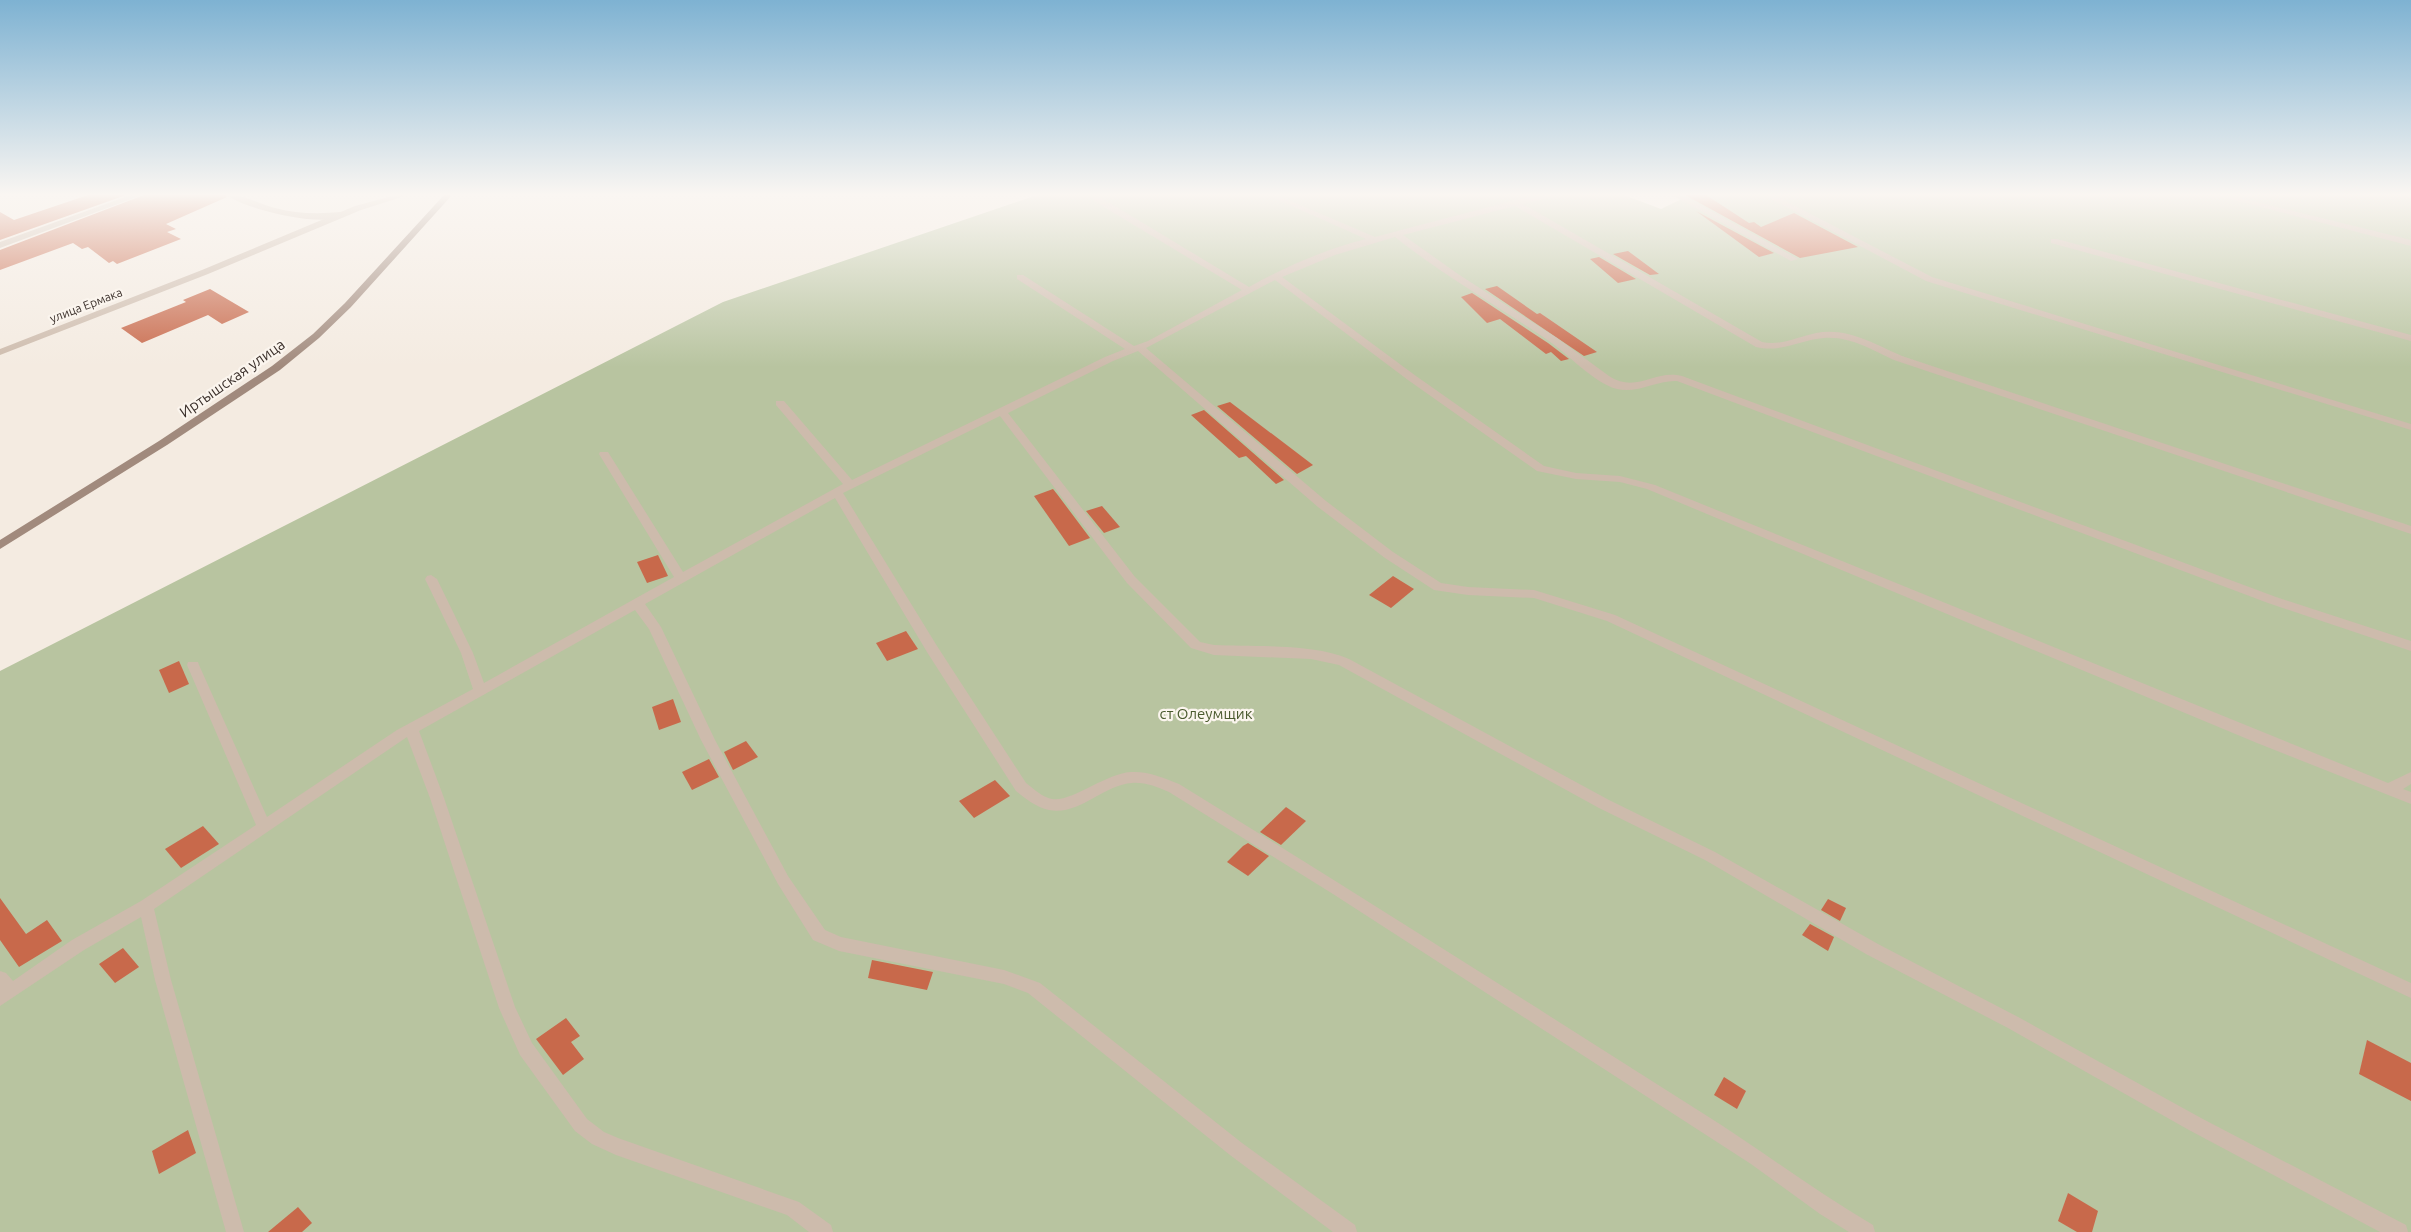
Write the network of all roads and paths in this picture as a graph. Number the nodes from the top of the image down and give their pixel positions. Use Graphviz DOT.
graph roads {
  1 [pos="252,252"];
  2 [pos="396,252"];
  3 [pos="1185,252"];
  4 [pos="1334,252"];
  5 [pos="1420,252"];
  6 [pos="1600,252"];
  7 [pos="1782,252"];
  8 [pos="1876,252"];
  9 [pos="2096,252"];
  10 [pos="1794,259"];
  11 [pos="1275,276"];
  12 [pos="1020,277"];
  13 [pos="1248,290"];
  14 [pos="2411,338"];
  15 [pos="1136,349"];
  16 [pos="0,352"];
  17 [pos="780,403"];
  18 [pos="1002,412"];
  19 [pos="2411,427"];
  20 [pos="604,454"];
  21 [pos="843,488"];
  22 [pos="2411,530"];
  23 [pos="0,545"];
  24 [pos="681,578"];
  25 [pos="431,579"];
  26 [pos="637,603"];
  27 [pos="2411,646"];
  28 [pos="193,665"];
  29 [pos="480,691"];
  30 [pos="411,729"];
  31 [pos="2411,778"];
  32 [pos="2388,789"];
  33 [pos="2411,798"];
  34 [pos="264,827"];
  35 [pos="146,906"];
  36 [pos="0,978"];
  37 [pos="2411,991"];
  38 [pos="6,995"];
  39 [pos="235,1232"];
  40 [pos="824,1232"];
  41 [pos="1348,1232"];
  42 [pos="1866,1232"];
  43 [pos="2399,1232"];
  1 -- 16 [label="street, улица Ермака"];
  2 -- 23 [label="main road, Иртышская улица"];
  3 -- 13 [label="street"];
  4 -- 11 [label="street"];
  5 -- 27 [label="street"];
  6 -- 22 [label="street"];
  7 -- 10 [label="street"];
  8 -- 19 [label="street"];
  9 -- 14 [label="street"];
  11 -- 13 [label="street"];
  11 -- 32 [label="street"];
  12 -- 15 [label="street"];
  13 -- 15 [label="street"];
  15 -- 18 [label="street"];
  15 -- 37 [label="street"];
  17 -- 21 [label="street"];
  18 -- 21 [label="street"];
  18 -- 43 [label="street"];
  20 -- 24 [label="street"];
  21 -- 24 [label="street"];
  21 -- 42 [label="street"];
  24 -- 26 [label="street"];
  25 -- 29 [label="street"];
  26 -- 29 [label="street"];
  26 -- 41 [label="street"];
  28 -- 34 [label="street"];
  29 -- 30 [label="street"];
  30 -- 34 [label="street"];
  30 -- 40 [label="street"];
  31 -- 32 [label="street"];
  32 -- 33 [label="street"];
  34 -- 35 [label="street"];
  35 -- 38 [label="street"];
  35 -- 39 [label="street"];
  36 -- 38 [label="street"];
}
